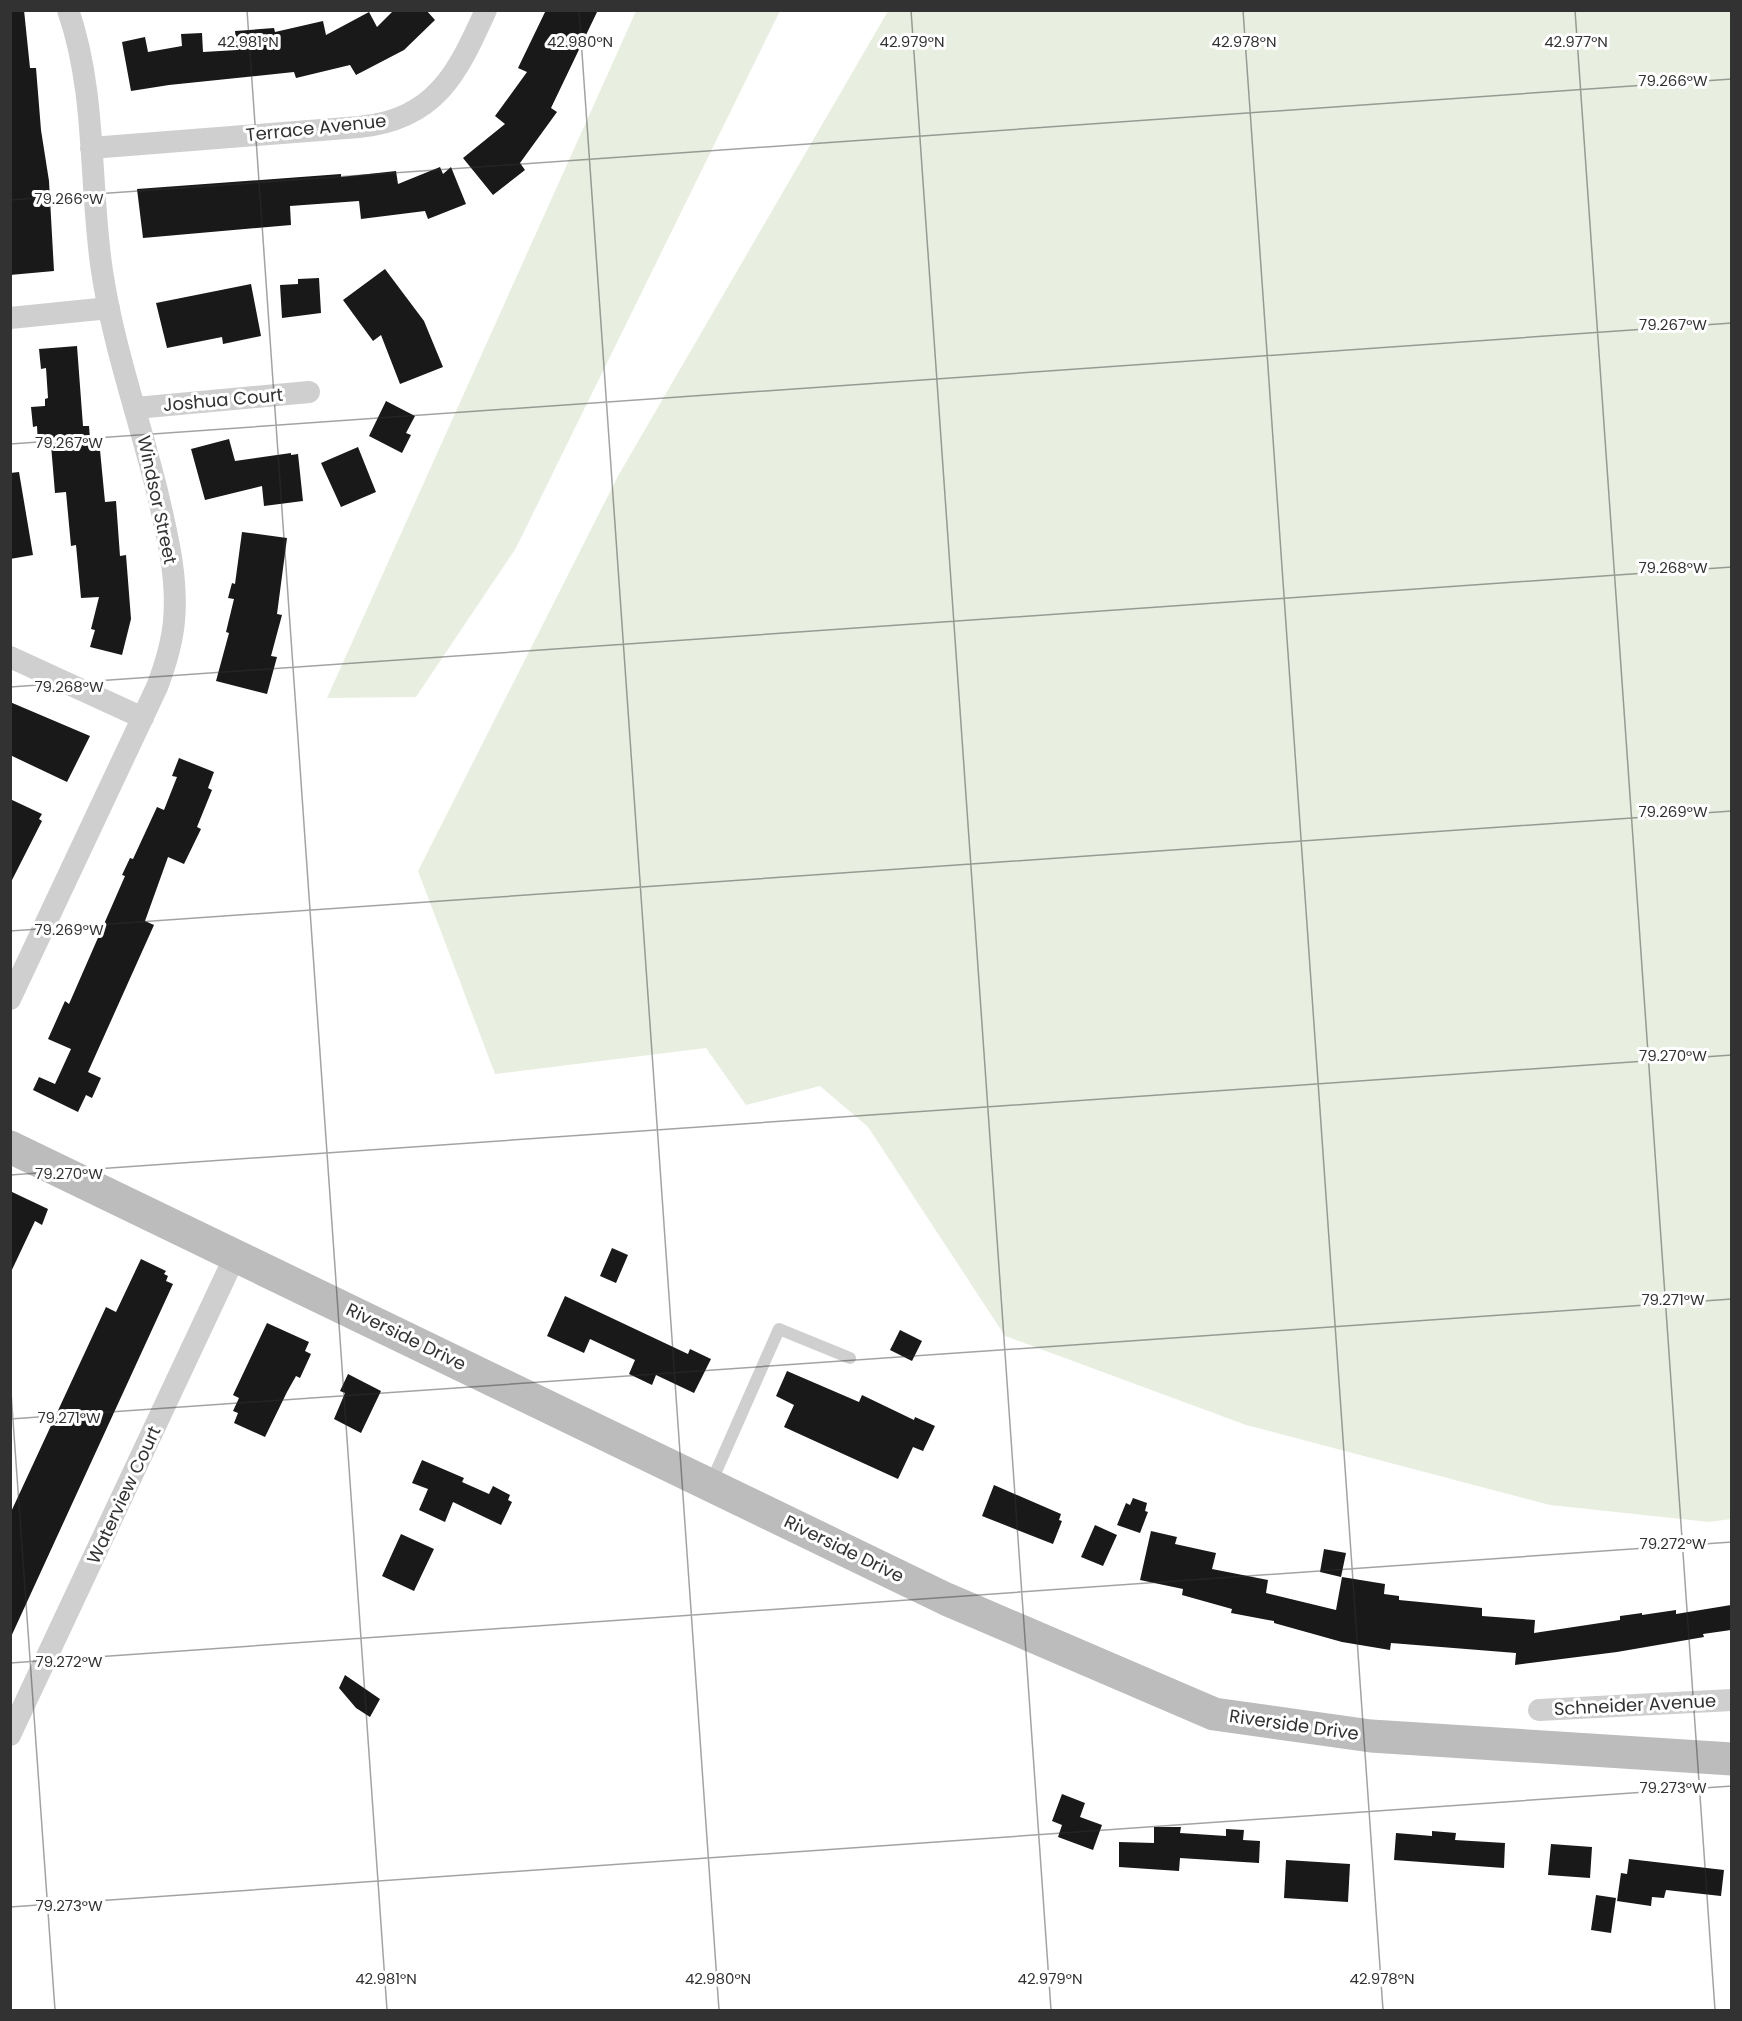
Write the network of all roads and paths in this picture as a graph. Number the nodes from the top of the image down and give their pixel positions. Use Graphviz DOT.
graph roads {
  1 [pos="68,10"];
  2 [pos="486,10"];
  3 [pos="91,148"];
  4 [pos="109,308"];
  5 [pos="10,318"];
  6 [pos="309,392"];
  7 [pos="136,408"];
  8 [pos="10,657"];
  9 [pos="143,718"];
  10 [pos="10,999"];
  11 [pos="10,1147"];
  12 [pos="236,1254"];
  13 [pos="850,1358"];
  14 [pos="711,1485"];
  15 [pos="1731,1700"];
  16 [pos="1539,1710"];
  17 [pos="10,1735"];
  18 [pos="1731,1759"];
  1 -- 3 [label="street, Windsor Street"];
  2 -- 3 [label="street, Terrace Avenue"];
  3 -- 4 [label="street, Windsor Street"];
  4 -- 5 [label="street"];
  4 -- 7 [label="street, Windsor Street"];
  6 -- 7 [label="street, Joshua Court"];
  7 -- 9 [label="street, Windsor Street"];
  8 -- 9 [label="street"];
  9 -- 10 [label="street, Windsor Street"];
  11 -- 12 [label="main road, Riverside Drive"];
  12 -- 14 [label="main road, Riverside Drive"];
  12 -- 17 [label="street, Waterview Court"];
  13 -- 14 [label="lane"];
  14 -- 18 [label="main road, Riverside Drive"];
  15 -- 16 [label="street, Schneider Avenue"];
}
